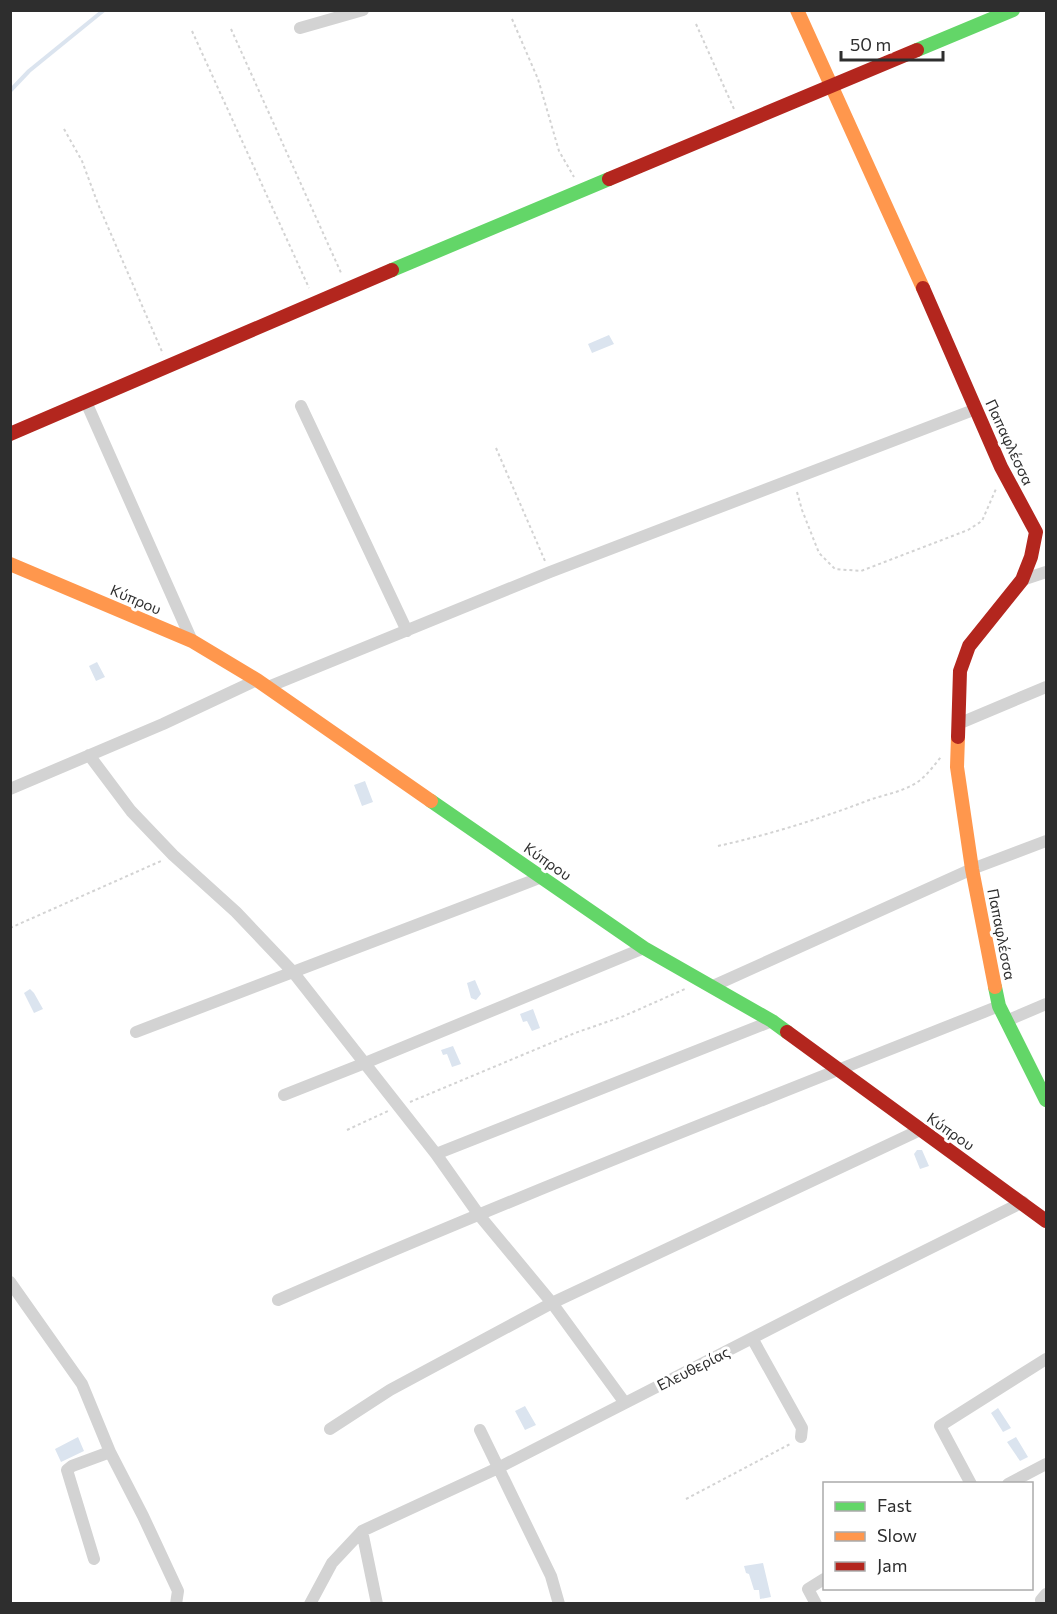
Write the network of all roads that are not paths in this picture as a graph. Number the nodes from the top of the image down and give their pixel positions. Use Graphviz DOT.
graph roads {
  1 [pos="363,10"];
  2 [pos="797,10"];
  3 [pos="1014,10"];
  4 [pos="300,28"];
  5 [pos="832,87"];
  6 [pos="86,402"];
  7 [pos="301,406"];
  8 [pos="976,409"];
  9 [pos="10,434"];
  10 [pos="10,564"];
  11 [pos="1047,572"];
  12 [pos="1022,580"];
  13 [pos="407,631"];
  14 [pos="192,641"];
  15 [pos="262,683"];
  16 [pos="1047,687"];
  17 [pos="958,724"];
  18 [pos="89,755"];
  19 [pos="10,789"];
  20 [pos="1047,841"];
  21 [pos="972,869"];
  22 [pos="542,876"];
  23 [pos="644,948"];
  24 [pos="293,972"];
  25 [pos="707,983"];
  26 [pos="1047,1004"];
  27 [pos="999,1006"];
  28 [pos="772,1021"];
  29 [pos="1006,1021"];
  30 [pos="136,1032"];
  31 [pos="365,1063"];
  32 [pos="840,1070"];
  33 [pos="284,1095"];
  34 [pos="1047,1100"];
  35 [pos="920,1130"];
  36 [pos="436,1154"];
  37 [pos="1023,1202"];
  38 [pos="479,1215"];
  39 [pos="1047,1221"];
  40 [pos="10,1282"];
  41 [pos="278,1300"];
  42 [pos="552,1304"];
  43 [pos="752,1338"];
  44 [pos="1047,1359"];
  45 [pos="625,1403"];
  46 [pos="330,1429"];
  47 [pos="480,1430"];
  48 [pos="801,1437"];
  49 [pos="110,1452"];
  50 [pos="1047,1464"];
  51 [pos="498,1468"];
  52 [pos="970,1482"];
  53 [pos="1012,1482"];
  54 [pos="362,1530"];
  55 [pos="94,1559"];
  56 [pos="823,1580"];
  57 [pos="1047,1594"];
  58 [pos="176,1604"];
  59 [pos="310,1604"];
  60 [pos="376,1604"];
  61 [pos="559,1604"];
  62 [pos="816,1604"];
  63 [pos="1042,1604"];
  1 -- 4 [label="street"];
  2 -- 5 [label="street, Παπαφλέσσα"];
  3 -- 5 [label="street"];
  5 -- 6 [label="street"];
  5 -- 8 [label="street, Παπαφλέσσα"];
  6 -- 9 [label="street"];
  6 -- 14 [label="street"];
  7 -- 13 [label="street"];
  8 -- 12 [label="street, Παπαφλέσσα"];
  8 -- 13 [label="street"];
  10 -- 14 [label="street, Κύπρου"];
  11 -- 12 [label="street"];
  12 -- 17 [label="street, Παπαφλέσσα"];
  13 -- 15 [label="street"];
  14 -- 15 [label="street, Κύπρου"];
  15 -- 18 [label="street"];
  15 -- 22 [label="street, Κύπρου"];
  16 -- 17 [label="street"];
  17 -- 21 [label="street, Παπαφλέσσα"];
  18 -- 19 [label="street"];
  18 -- 24 [label="street"];
  20 -- 21 [label="street"];
  21 -- 25 [label="street"];
  21 -- 27 [label="street, Παπαφλέσσα"];
  22 -- 23 [label="street, Κύπρου"];
  22 -- 24 [label="street"];
  23 -- 25 [label="street, Κύπρου"];
  23 -- 31 [label="street"];
  24 -- 30 [label="street"];
  24 -- 31 [label="street"];
  25 -- 28 [label="street, Κύπρου"];
  26 -- 29 [label="street"];
  27 -- 29 [label="street, Παπαφλέσσα"];
  27 -- 32 [label="street"];
  28 -- 32 [label="street, Κύπρου"];
  28 -- 36 [label="street"];
  29 -- 34 [label="street, Παπαφλέσσα"];
  31 -- 33 [label="street"];
  31 -- 36 [label="street"];
  32 -- 35 [label="street, Κύπρου"];
  32 -- 38 [label="street"];
  35 -- 37 [label="street, Κύπρου"];
  35 -- 42 [label="street"];
  36 -- 38 [label="street"];
  37 -- 39 [label="street, Κύπρου"];
  37 -- 43 [label="street, Ελευθερίας"];
  38 -- 41 [label="street"];
  38 -- 42 [label="street"];
  40 -- 49 [label="street"];
  42 -- 45 [label="street"];
  42 -- 46 [label="street"];
  43 -- 45 [label="street, Ελευθερίας"];
  43 -- 48 [label="street"];
  44 -- 52 [label="street"];
  45 -- 51 [label="street, Ελευθερίας"];
  47 -- 51 [label="street"];
  49 -- 55 [label="street"];
  49 -- 58 [label="street"];
  50 -- 53 [label="street"];
  51 -- 54 [label="street, Ελευθερίας"];
  51 -- 61 [label="street"];
  54 -- 59 [label="street, Ελευθερίας"];
  54 -- 60 [label="street"];
  56 -- 62 [label="street"];
  57 -- 63 [label="street"];
}
